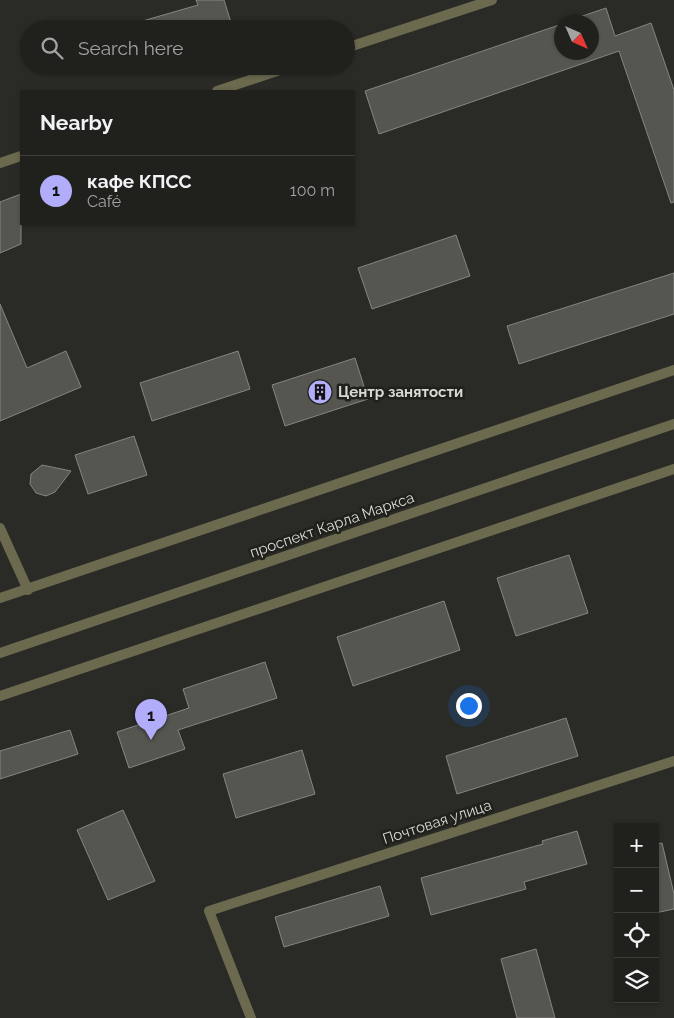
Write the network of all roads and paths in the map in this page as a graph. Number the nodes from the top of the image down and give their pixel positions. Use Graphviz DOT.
graph roads {
  1 [pos="492,0"];
  2 [pos="355,45"];
  3 [pos="265,75"];
  4 [pos="220,90"];
  5 [pos="20,156"];
  6 [pos="0,163"];
  7 [pos="674,370"];
  8 [pos="674,424"];
  9 [pos="674,469"];
  10 [pos="0,528"];
  11 [pos="28,590"];
  12 [pos="0,598"];
  13 [pos="0,653"];
  14 [pos="0,696"];
  15 [pos="674,761"];
  16 [pos="251,1018"];
  1 -- 2 [label="street"];
  3 -- 4 [label="street"];
  5 -- 6 [label="street"];
  7 -- 11 [label="street"];
  8 -- 13 [label="street, проспект Карла Маркса"];
  9 -- 14 [label="street"];
  10 -- 11 [label="street"];
  11 -- 12 [label="street"];
  15 -- 16 [label="street, Почтовая улица"];
}
